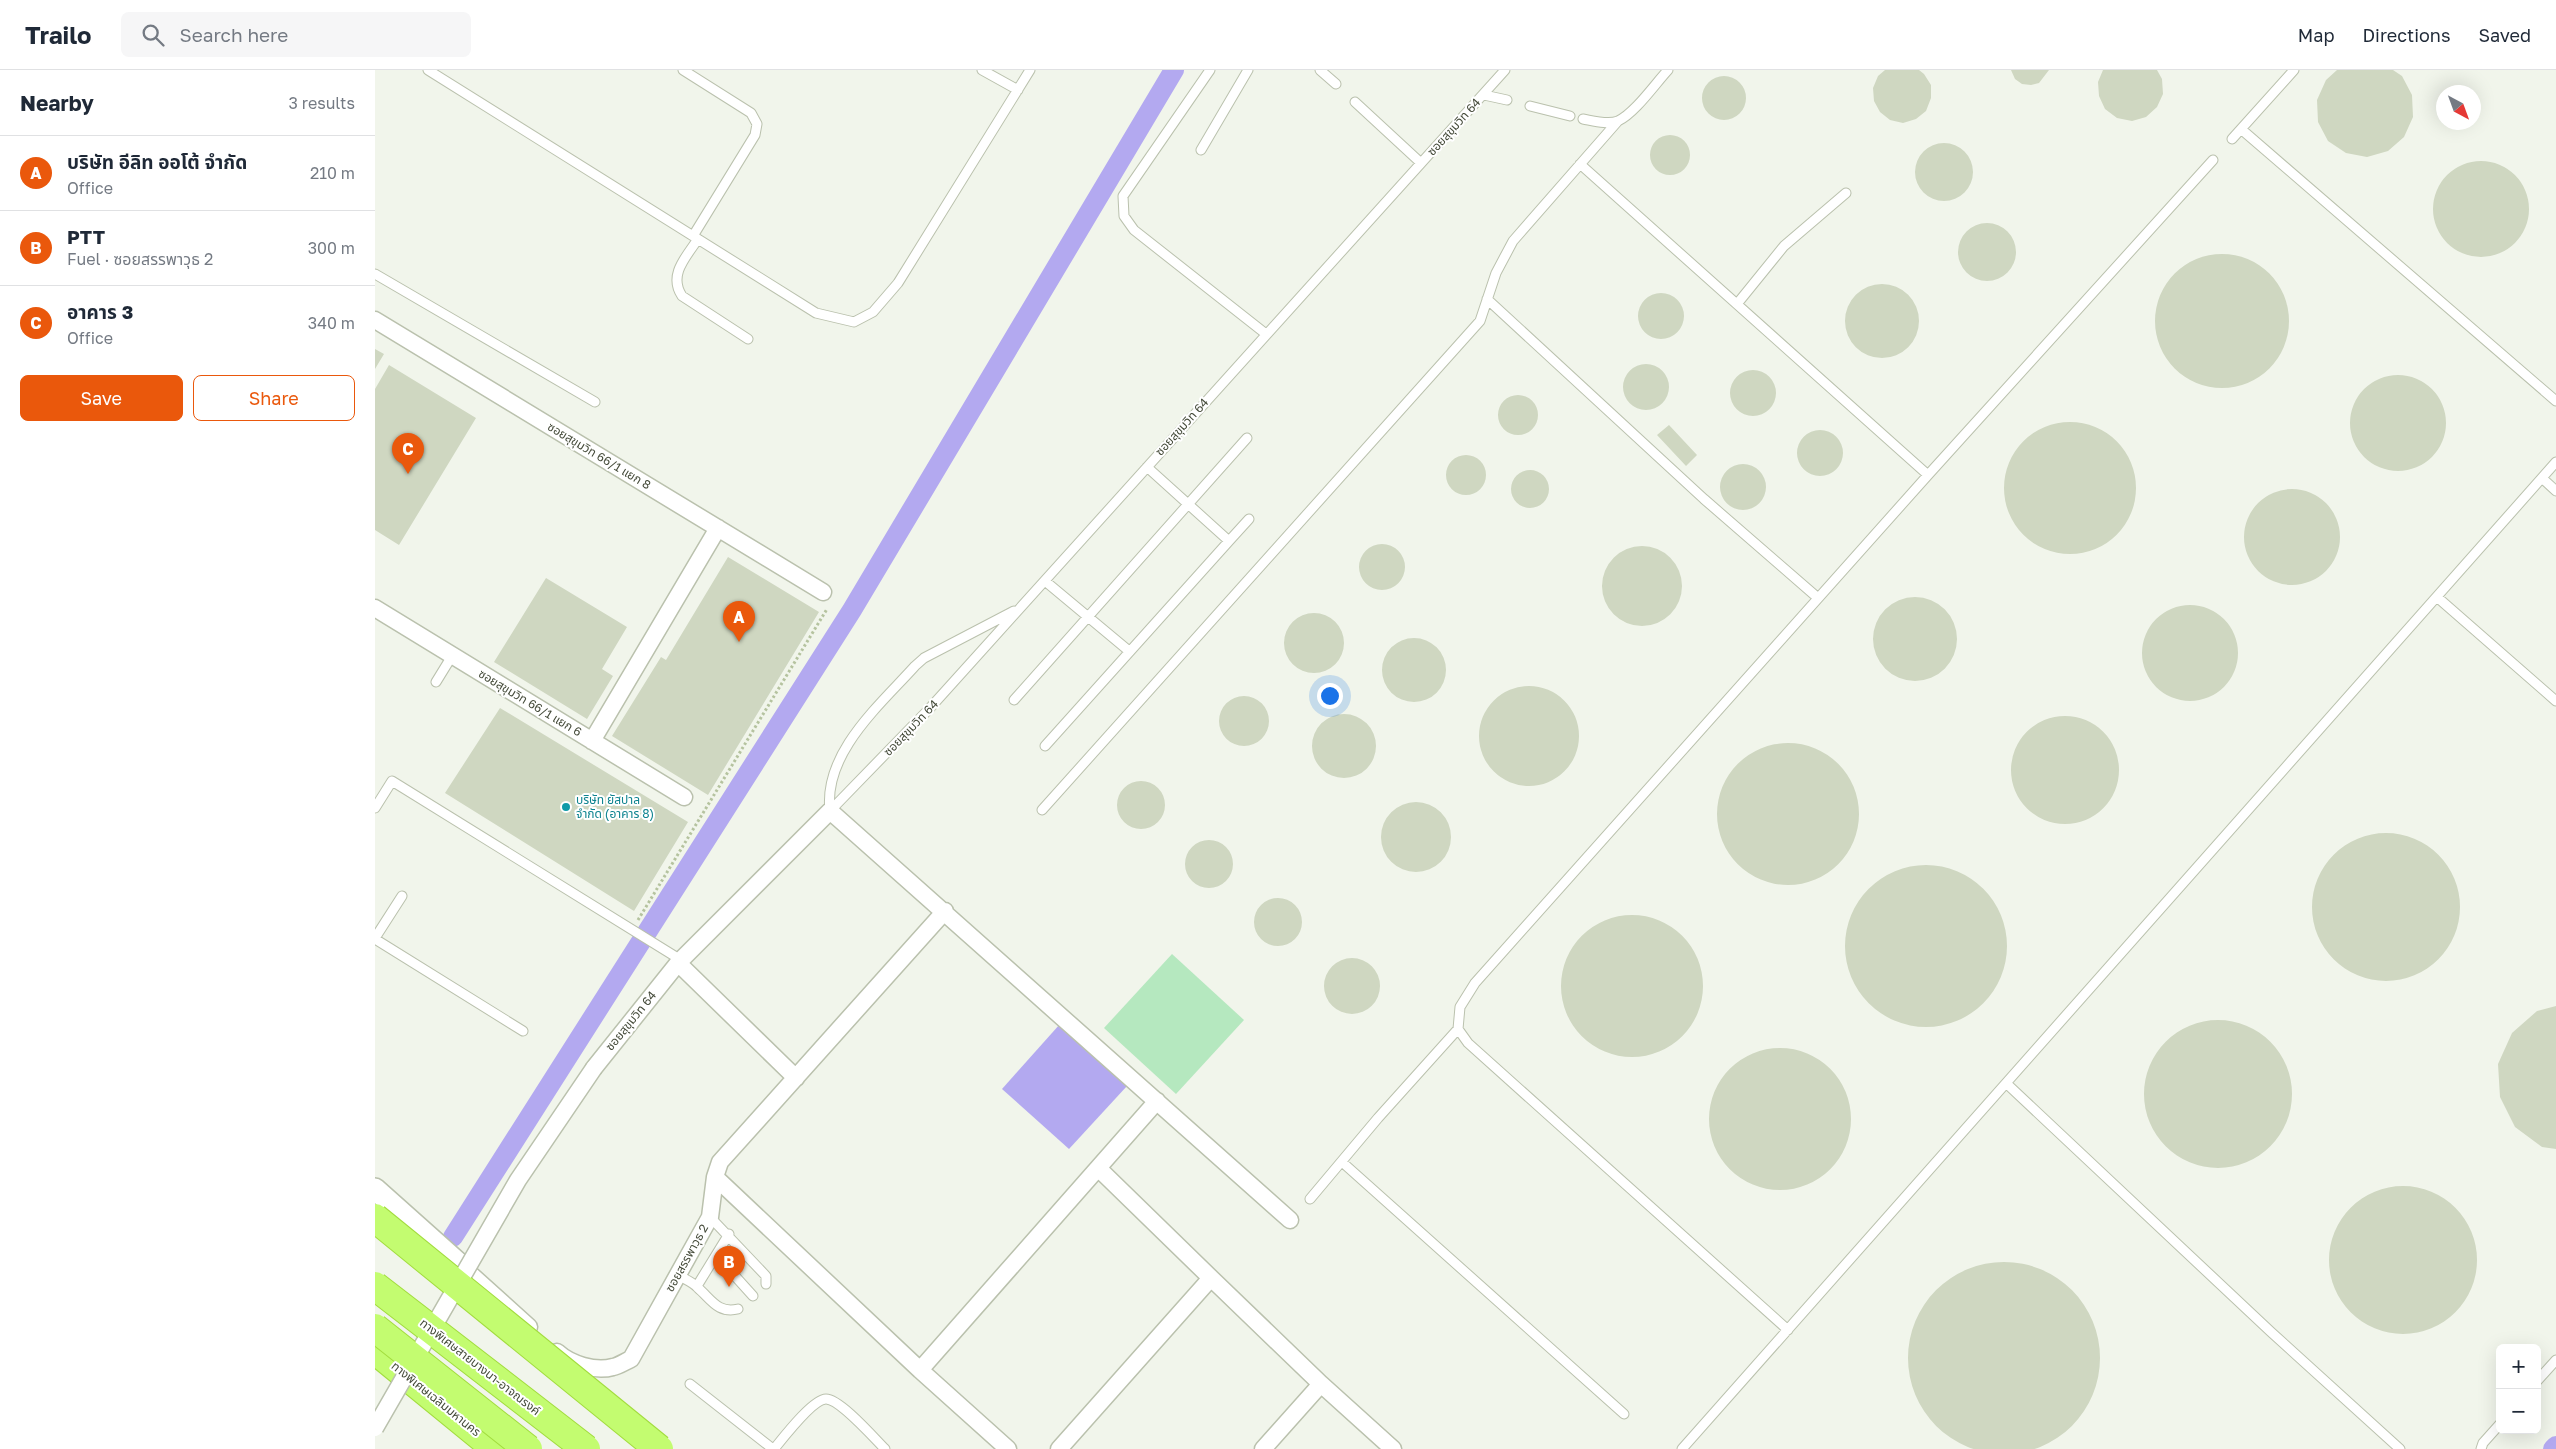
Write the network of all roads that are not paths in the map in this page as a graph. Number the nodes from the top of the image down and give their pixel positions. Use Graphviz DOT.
graph roads {
  1 [pos="428,70"];
  2 [pos="683,70"];
  3 [pos="982,70"];
  4 [pos="1030,70"];
  5 [pos="1209,70"];
  6 [pos="1248,70"];
  7 [pos="1320,70"];
  8 [pos="1505,70"];
  9 [pos="1668,70"];
  10 [pos="2293,70"];
  11 [pos="1336,84"];
  12 [pos="1017,90"];
  13 [pos="1483,94"];
  14 [pos="1507,100"];
  15 [pos="1355,102"];
  16 [pos="1530,106"];
  17 [pos="1570,116"];
  18 [pos="1583,119"];
  19 [pos="1617,121"];
  20 [pos="2241,129"];
  21 [pos="2232,139"];
  22 [pos="1201,150"];
  23 [pos="2213,160"];
  24 [pos="1421,163"];
  25 [pos="1580,164"];
  26 [pos="1846,193"];
  27 [pos="695,237"];
  28 [pos="375,274"];
  29 [pos="1487,299"];
  30 [pos="1737,304"];
  31 [pos="375,320"];
  32 [pos="1266,334"];
  33 [pos="748,339"];
  34 [pos="2556,401"];
  35 [pos="595,402"];
  36 [pos="1247,438"];
  37 [pos="2556,462"];
  38 [pos="1147,467"];
  39 [pos="1928,475"];
  40 [pos="2542,478"];
  41 [pos="2556,491"];
  42 [pos="1188,504"];
  43 [pos="1249,519"];
  44 [pos="718,528"];
  45 [pos="1229,541"];
  46 [pos="1045,581"];
  47 [pos="823,592"];
  48 [pos="2437,597"];
  49 [pos="1818,598"];
  50 [pos="1022,606"];
  51 [pos="375,608"];
  52 [pos="1089,618"];
  53 [pos="1129,651"];
  54 [pos="453,656"];
  55 [pos="436,682"];
  56 [pos="1014,700"];
  57 [pos="2556,701"];
  58 [pos="592,741"];
  59 [pos="1045,746"];
  60 [pos="684,797"];
  61 [pos="375,808"];
  62 [pos="1041,810"];
  63 [pos="830,811"];
  64 [pos="402,896"];
  65 [pos="945,911"];
  66 [pos="375,938"];
  67 [pos="679,962"];
  68 [pos="1458,1029"];
  69 [pos="523,1031"];
  70 [pos="796,1078"];
  71 [pos="2007,1084"];
  72 [pos="1157,1101"];
  73 [pos="1342,1162"];
  74 [pos="1098,1168"];
  75 [pos="715,1177"];
  76 [pos="375,1188"];
  77 [pos="1310,1199"];
  78 [pos="710,1217"];
  79 [pos="375,1218"];
  80 [pos="1290,1220"];
  81 [pos="729,1234"];
  82 [pos="716,1255"];
  83 [pos="458,1263"];
  84 [pos="678,1275"];
  85 [pos="1211,1278"];
  86 [pos="765,1284"];
  87 [pos="375,1285"];
  88 [pos="697,1286"];
  89 [pos="753,1296"];
  90 [pos="738,1308"];
  91 [pos="375,1328"];
  92 [pos="1788,1330"];
  93 [pos="375,1350"];
  94 [pos="2556,1360"];
  95 [pos="920,1370"];
  96 [pos="2541,1377"];
  97 [pos="690,1384"];
  98 [pos="1321,1384"];
  99 [pos="1625,1414"];
  100 [pos="375,1428"];
  101 [pos="2496,1428"];
  102 [pos="496,1449"];
  103 [pos="527,1449"];
  104 [pos="575,1449"];
  105 [pos="586,1449"];
  106 [pos="659,1449"];
  107 [pos="773,1449"];
  108 [pos="885,1449"];
  109 [pos="1008,1449"];
  110 [pos="1059,1449"];
  111 [pos="1263,1449"];
  112 [pos="1393,1449"];
  113 [pos="1682,1449"];
  114 [pos="2399,1449"];
  115 [pos="2481,1449"];
  1 -- 27 [label="lane"];
  2 -- 27 [label="lane"];
  3 -- 12 [label="lane"];
  4 -- 12 [label="lane"];
  5 -- 32 [label="lane"];
  6 -- 22 [label="lane"];
  7 -- 11 [label="lane"];
  8 -- 13 [label="lane, ซอยสุขุมวิท 64"];
  9 -- 19 [label="lane"];
  10 -- 20 [label="lane"];
  12 -- 27 [label="lane"];
  13 -- 14 [label="lane"];
  13 -- 24 [label="lane, ซอยสุขุมวิท 64"];
  15 -- 24 [label="lane"];
  16 -- 17 [label="lane"];
  18 -- 19 [label="lane"];
  19 -- 25 [label="lane"];
  20 -- 21 [label="lane"];
  20 -- 34 [label="lane"];
  23 -- 39 [label="lane"];
  24 -- 32 [label="lane, ซอยสุขุมวิท 64"];
  25 -- 29 [label="lane"];
  25 -- 30 [label="lane"];
  26 -- 30 [label="lane"];
  27 -- 33 [label="lane"];
  28 -- 35 [label="lane"];
  29 -- 49 [label="lane"];
  29 -- 62 [label="lane"];
  30 -- 39 [label="lane"];
  31 -- 44 [label="street, ซอยสุขุมวิท 66/1 แยก 8"];
  32 -- 38 [label="lane, ซอยสุขุมวิท 64"];
  36 -- 42 [label="lane"];
  37 -- 40 [label="lane"];
  38 -- 42 [label="lane"];
  38 -- 46 [label="lane, ซอยสุขุมวิท 64"];
  39 -- 49 [label="lane"];
  40 -- 41 [label="lane"];
  40 -- 48 [label="lane"];
  42 -- 45 [label="lane"];
  42 -- 52 [label="lane"];
  43 -- 45 [label="lane"];
  44 -- 47 [label="street, ซอยสุขุมวิท 66/1 แยก 8"];
  44 -- 58 [label="street"];
  45 -- 53 [label="lane"];
  46 -- 50 [label="lane, ซอยสุขุมวิท 64"];
  46 -- 52 [label="lane"];
  48 -- 57 [label="lane"];
  48 -- 71 [label="lane"];
  49 -- 68 [label="lane"];
  50 -- 63 [label="lane, ซอยสุขุมวิท 64"];
  50 -- 63 [label="lane"];
  51 -- 54 [label="street, ซอยสุขุมวิท 66/1 แยก 6"];
  52 -- 53 [label="lane"];
  52 -- 56 [label="lane"];
  53 -- 59 [label="lane"];
  54 -- 55 [label="lane"];
  54 -- 58 [label="street, ซอยสุขุมวิท 66/1 แยก 6"];
  58 -- 60 [label="street, ซอยสุขุมวิท 66/1 แยก 6"];
  61 -- 67 [label="lane"];
  63 -- 65 [label="street"];
  63 -- 67 [label="street, ซอยสุขุมวิท 64"];
  64 -- 66 [label="lane"];
  65 -- 70 [label="street, ซอยสรรพาวุธ 2"];
  65 -- 72 [label="street"];
  66 -- 69 [label="lane"];
  67 -- 70 [label="street"];
  67 -- 100 [label="street, ซอยสุขุมวิท 64, bridge"];
  68 -- 73 [label="lane"];
  68 -- 92 [label="lane"];
  70 -- 75 [label="street, ซอยสรรพาวุธ 2"];
  71 -- 92 [label="lane"];
  71 -- 114 [label="lane"];
  72 -- 74 [label="street"];
  72 -- 80 [label="street"];
  73 -- 77 [label="lane"];
  73 -- 99 [label="lane"];
  74 -- 85 [label="street"];
  74 -- 95 [label="street"];
  75 -- 78 [label="street, ซอยสรรพาวุธ 2"];
  75 -- 95 [label="street"];
  76 -- 83 [label="street, ซอยสรรพาวุธ 2"];
  78 -- 81 [label="lane"];
  78 -- 84 [label="street, ซอยสรรพาวุธ 2"];
  79 -- 106 [label="highway, bridge"];
  81 -- 82 [label="lane"];
  81 -- 86 [label="lane"];
  82 -- 88 [label="lane"];
  82 -- 89 [label="lane"];
  83 -- 84 [label="street, ซอยสรรพาวุธ 2"];
  84 -- 88 [label="lane"];
  85 -- 98 [label="street"];
  85 -- 110 [label="street"];
  87 -- 104 [label="highway"];
  87 -- 105 [label="highway, ทางพิเศษสายบางนา-อาจณรงค์, bridge"];
  88 -- 90 [label="lane"];
  91 -- 103 [label="highway, bridge"];
  92 -- 113 [label="lane"];
  93 -- 102 [label="highway, ทางพิเศษเฉลิมมหานคร"];
  94 -- 96 [label="lane"];
  95 -- 109 [label="street"];
  97 -- 107 [label="lane"];
  98 -- 111 [label="street"];
  98 -- 112 [label="street"];
  101 -- 115 [label="lane"];
  107 -- 108 [label="lane"];
}
